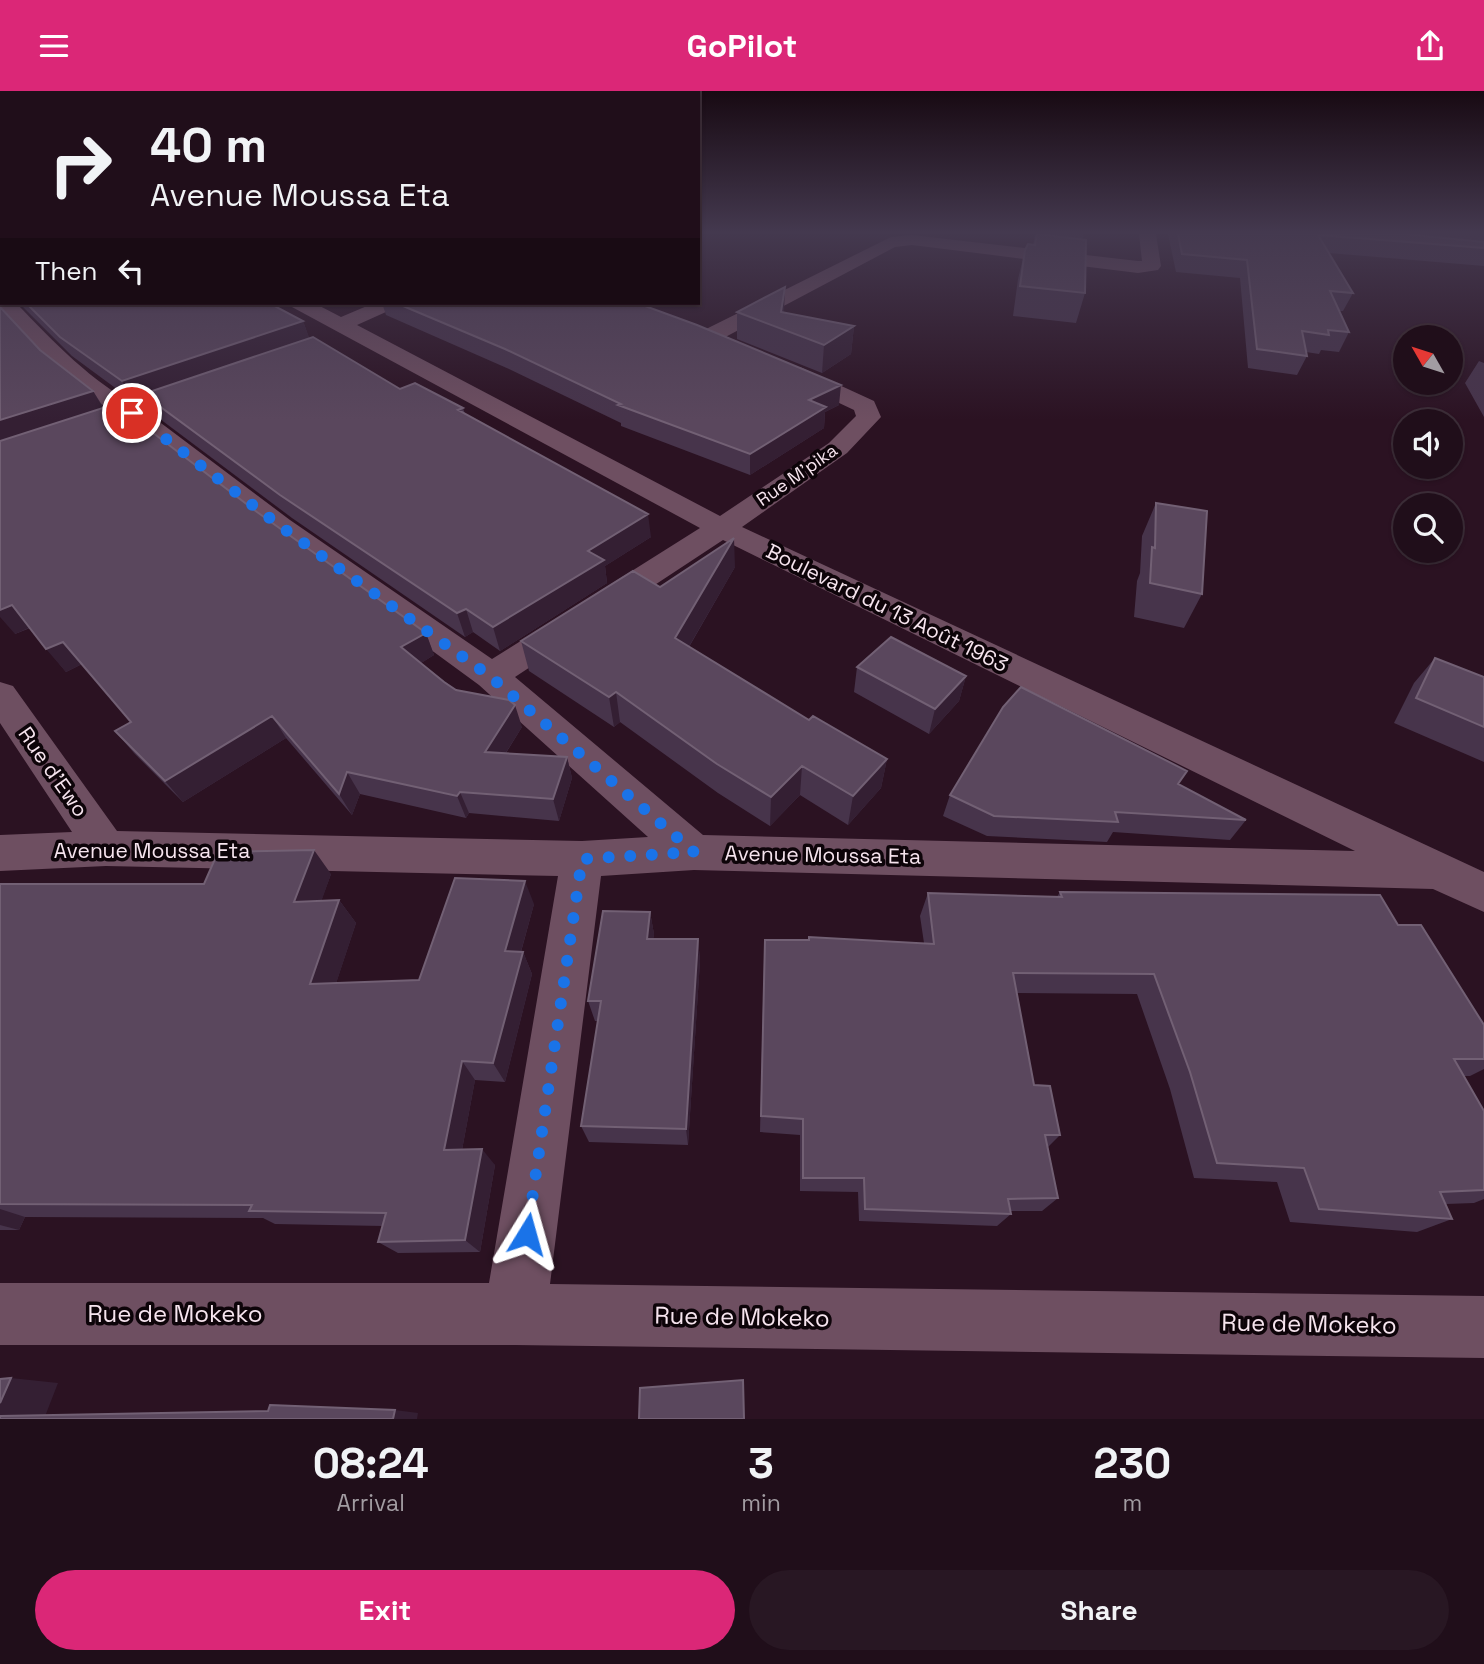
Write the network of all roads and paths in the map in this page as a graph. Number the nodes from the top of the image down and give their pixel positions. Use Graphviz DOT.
graph roads {
  1 [pos="787,296"];
  2 [pos="7,305"];
  3 [pos="302,305"];
  4 [pos="387,305"];
  5 [pos="684,327"];
  6 [pos="344,335"];
  7 [pos="708,337"];
  8 [pos="732,347"];
  9 [pos="769,363"];
  10 [pos="721,528"];
  11 [pos="491,677"];
  12 [pos="0,695"];
  13 [pos="106,848"];
  14 [pos="694,852"];
  15 [pos="0,853"];
  16 [pos="582,859"];
  17 [pos="1437,871"];
  18 [pos="1484,893"];
  19 [pos="0,1314"];
  20 [pos="515,1314"];
  21 [pos="1484,1327"];
  1 -- 7 [label="street"];
  2 -- 11 [label="street"];
  3 -- 6 [label="street, Boulevard du 13 Août 1963"];
  4 -- 6 [label="street"];
  5 -- 7 [label="street"];
  6 -- 10 [label="street, Boulevard du 13 Août 1963"];
  7 -- 8 [label="street"];
  9 -- 10 [label="street, Rue M'pika"];
  10 -- 11 [label="street, Rue M'pika"];
  10 -- 17 [label="street, Boulevard du 13 Août 1963"];
  11 -- 14 [label="street"];
  12 -- 13 [label="street, Rue d'Ewo"];
  13 -- 15 [label="street, Avenue Moussa Eta"];
  13 -- 16 [label="street, Avenue Moussa Eta"];
  14 -- 16 [label="street, Avenue Moussa Eta"];
  14 -- 17 [label="street, Avenue Moussa Eta"];
  16 -- 20 [label="street"];
  17 -- 18 [label="street, Boulevard du 13 Août 1963"];
  19 -- 20 [label="street, Rue de Mokeko"];
  20 -- 21 [label="street, Rue de Mokeko"];
}
